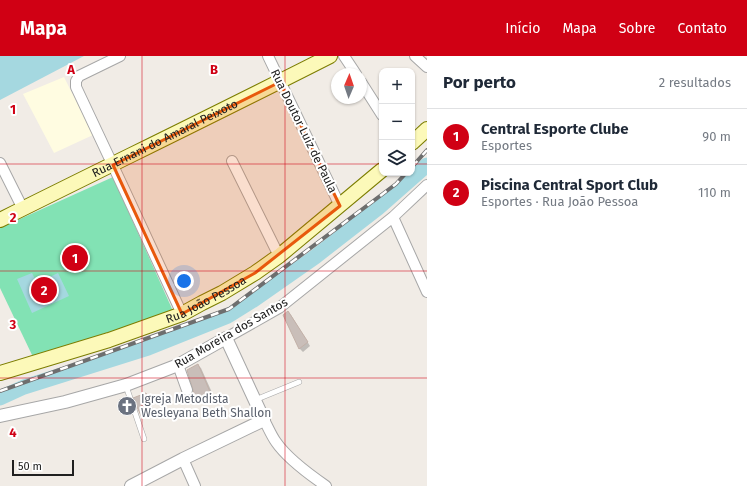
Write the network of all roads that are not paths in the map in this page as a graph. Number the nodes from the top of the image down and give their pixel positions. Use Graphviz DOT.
graph roads {
  1 [pos="120,56"];
  2 [pos="268,56"];
  3 [pos="330,56"];
  4 [pos="344,56"];
  5 [pos="415,56"];
  6 [pos="427,67"];
  7 [pos="352,68"];
  8 [pos="280,82"];
  9 [pos="367,91"];
  10 [pos="379,110"];
  11 [pos="427,129"];
  12 [pos="415,140"];
  13 [pos="232,161"];
  14 [pos="0,162"];
  15 [pos="113,165"];
  16 [pos="379,173"];
  17 [pos="427,185"];
  18 [pos="340,206"];
  19 [pos="23,209"];
  20 [pos="393,217"];
  21 [pos="0,220"];
  22 [pos="278,256"];
  23 [pos="427,292"];
  24 [pos="182,314"];
  25 [pos="226,338"];
  26 [pos="178,365"];
  27 [pos="0,373"];
  28 [pos="299,382"];
  29 [pos="126,385"];
  30 [pos="187,390"];
  31 [pos="255,400"];
  32 [pos="0,416"];
  33 [pos="264,420"];
  34 [pos="144,439"];
  35 [pos="183,459"];
  36 [pos="131,486"];
  37 [pos="195,486"];
  38 [pos="326,486"];
  1 -- 15 [label="street"];
  2 -- 8 [label="street, Rua Doutor Luiz de Paula"];
  3 -- 8 [label="main road, Rua Ernani do Amaral Peixoto"];
  4 -- 7 [label="street"];
  5 -- 6 [label="street"];
  8 -- 15 [label="main road, Rua Ernani do Amaral Peixoto"];
  8 -- 18 [label="street, Rua Doutor Luiz de Paula"];
  9 -- 10 [label="street"];
  11 -- 12 [label="main road"];
  13 -- 22 [label="street"];
  14 -- 19 [label="street"];
  15 -- 19 [label="main road, Rua Ernani do Amaral Peixoto"];
  15 -- 24 [label="street"];
  16 -- 18 [label="main road, Rua João Pessoa"];
  17 -- 20 [label="street, Rua Moreira dos Santos"];
  18 -- 22 [label="main road, Rua João Pessoa"];
  19 -- 21 [label="main road, Rua Ernani do Amaral Peixoto"];
  20 -- 23 [label="street"];
  20 -- 25 [label="street, Rua Moreira dos Santos"];
  22 -- 24 [label="main road, Rua João Pessoa"];
  24 -- 27 [label="main road, Rua João Pessoa"];
  25 -- 26 [label="street, Rua Moreira dos Santos"];
  25 -- 31 [label="street"];
  26 -- 29 [label="street, Rua Moreira dos Santos"];
  26 -- 30 [label="street"];
  28 -- 31 [label="lane"];
  29 -- 32 [label="street, Rua Moreira dos Santos"];
  29 -- 34 [label="lane"];
  31 -- 33 [label="street"];
  33 -- 35 [label="street"];
  33 -- 38 [label="street"];
  35 -- 36 [label="street"];
  35 -- 37 [label="street"];
}
